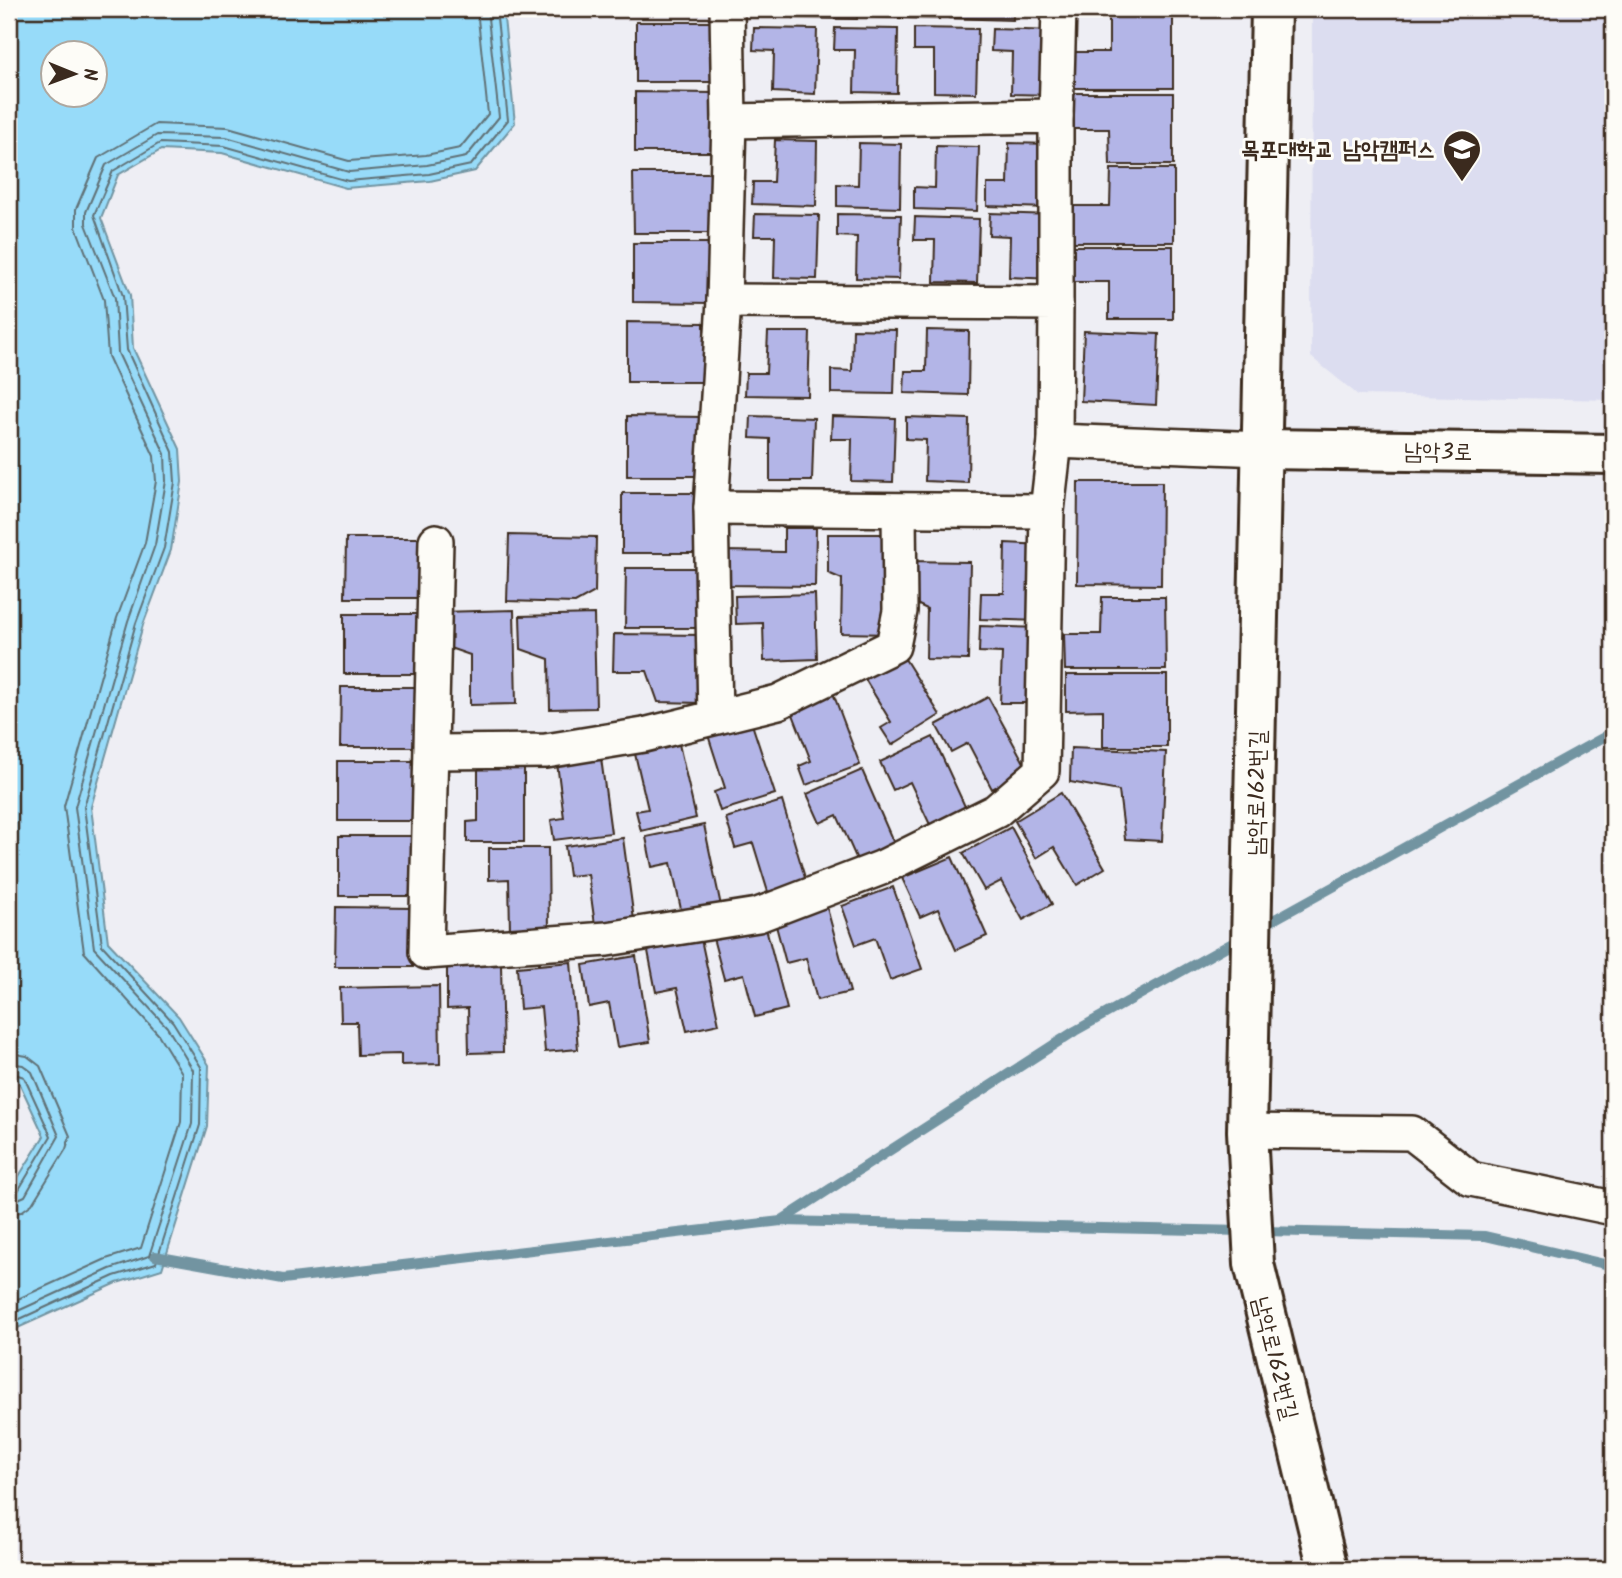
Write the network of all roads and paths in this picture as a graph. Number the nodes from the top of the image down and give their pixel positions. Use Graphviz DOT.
graph roads {
  1 [pos="727,9"];
  2 [pos="1059,9"];
  3 [pos="1271,9"];
  4 [pos="1056,116"];
  5 [pos="729,121"];
  6 [pos="724,301"];
  7 [pos="1056,303"];
  8 [pos="1055,441"];
  9 [pos="1263,449"];
  10 [pos="1613,454"];
  11 [pos="711,508"];
  12 [pos="899,511"];
  13 [pos="1047,511"];
  14 [pos="436,541"];
  15 [pos="715,717"];
  16 [pos="432,752"];
  17 [pos="1248,1143"];
  18 [pos="1613,1208"];
  19 [pos="1328,1569"];
  1 -- 5 [label="street"];
  2 -- 4 [label="street"];
  3 -- 9 [label="street, 남악로162번길"];
  4 -- 5 [label="street"];
  4 -- 7 [label="street"];
  5 -- 6 [label="street"];
  6 -- 7 [label="street"];
  6 -- 11 [label="street"];
  7 -- 8 [label="street"];
  8 -- 9 [label="street"];
  8 -- 13 [label="street"];
  9 -- 10 [label="street, 남악3로"];
  9 -- 17 [label="street, 남악로162번길"];
  11 -- 12 [label="street"];
  11 -- 15 [label="street"];
  12 -- 13 [label="street"];
  12 -- 15 [label="street"];
  13 -- 16 [label="street"];
  14 -- 16 [label="street"];
  15 -- 16 [label="street"];
  17 -- 18 [label="street"];
  17 -- 19 [label="street, 남악로162번길"];
}
